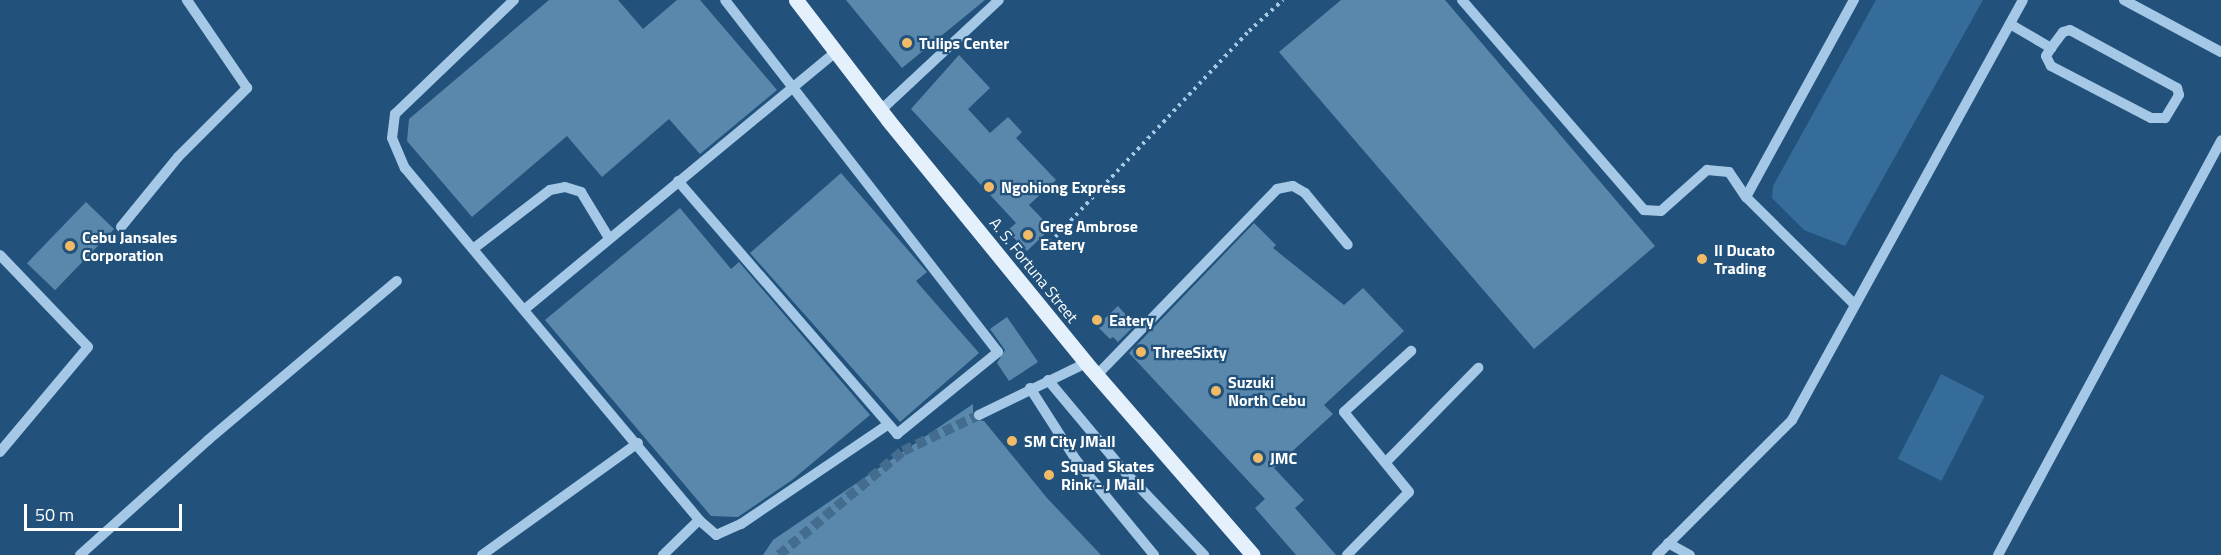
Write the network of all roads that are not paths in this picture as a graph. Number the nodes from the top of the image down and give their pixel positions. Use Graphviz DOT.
graph roads {
  1 [pos="187,0"];
  2 [pos="514,0"];
  3 [pos="725,0"];
  4 [pos="796,0"];
  5 [pos="999,0"];
  6 [pos="1462,0"];
  7 [pos="1854,0"];
  8 [pos="2023,0"];
  9 [pos="2124,0"];
  10 [pos="2010,24"];
  11 [pos="2051,48"];
  12 [pos="836,52"];
  13 [pos="2221,52"];
  14 [pos="791,86"];
  15 [pos="881,110"];
  16 [pos="2221,140"];
  17 [pos="678,180"];
  18 [pos="1746,197"];
  19 [pos="121,227"];
  20 [pos="609,238"];
  21 [pos="1348,245"];
  22 [pos="473,249"];
  23 [pos="0,255"];
  24 [pos="397,281"];
  25 [pos="1855,305"];
  26 [pos="525,309"];
  27 [pos="1411,351"];
  28 [pos="1086,363"];
  29 [pos="1478,368"];
  30 [pos="1097,375"];
  31 [pos="1048,380"];
  32 [pos="1029,388"];
  33 [pos="979,415"];
  34 [pos="887,425"];
  35 [pos="638,443"];
  36 [pos="0,452"];
  37 [pos="1386,462"];
  38 [pos="699,520"];
  39 [pos="1668,543"];
  40 [pos="1249,553"];
  41 [pos="80,555"];
  42 [pos="482,555"];
  43 [pos="663,555"];
  44 [pos="1154,555"];
  45 [pos="1204,555"];
  46 [pos="1347,555"];
  47 [pos="1657,555"];
  48 [pos="1690,555"];
  49 [pos="1998,555"];
  1 -- 19 [label="street"];
  2 -- 22 [label="street"];
  3 -- 14 [label="street"];
  4 -- 12 [label="main road, A. S. Fortuna Street"];
  5 -- 15 [label="street"];
  6 -- 18 [label="street"];
  7 -- 18 [label="street"];
  8 -- 10 [label="street"];
  9 -- 13 [label="street"];
  10 -- 11 [label="street"];
  10 -- 25 [label="street"];
  11 -- 11 [label="street"];
  12 -- 14 [label="street"];
  12 -- 15 [label="main road, A. S. Fortuna Street"];
  14 -- 17 [label="street"];
  14 -- 34 [label="street"];
  15 -- 28 [label="main road, A. S. Fortuna Street"];
  16 -- 49 [label="street"];
  17 -- 20 [label="street"];
  17 -- 34 [label="street"];
  18 -- 25 [label="street"];
  20 -- 22 [label="street"];
  20 -- 26 [label="street"];
  21 -- 30 [label="street"];
  22 -- 26 [label="street"];
  23 -- 36 [label="street"];
  24 -- 41 [label="street"];
  25 -- 39 [label="street"];
  26 -- 35 [label="street"];
  27 -- 37 [label="street"];
  28 -- 30 [label="main road, A. S. Fortuna Street"];
  28 -- 31 [label="street"];
  29 -- 37 [label="street"];
  30 -- 40 [label="main road, A. S. Fortuna Street"];
  31 -- 32 [label="street"];
  31 -- 45 [label="street"];
  32 -- 33 [label="street"];
  32 -- 44 [label="street"];
  34 -- 38 [label="street"];
  35 -- 38 [label="street"];
  35 -- 42 [label="street"];
  37 -- 46 [label="street"];
  38 -- 43 [label="street"];
  39 -- 47 [label="street"];
  39 -- 48 [label="street"];
}
